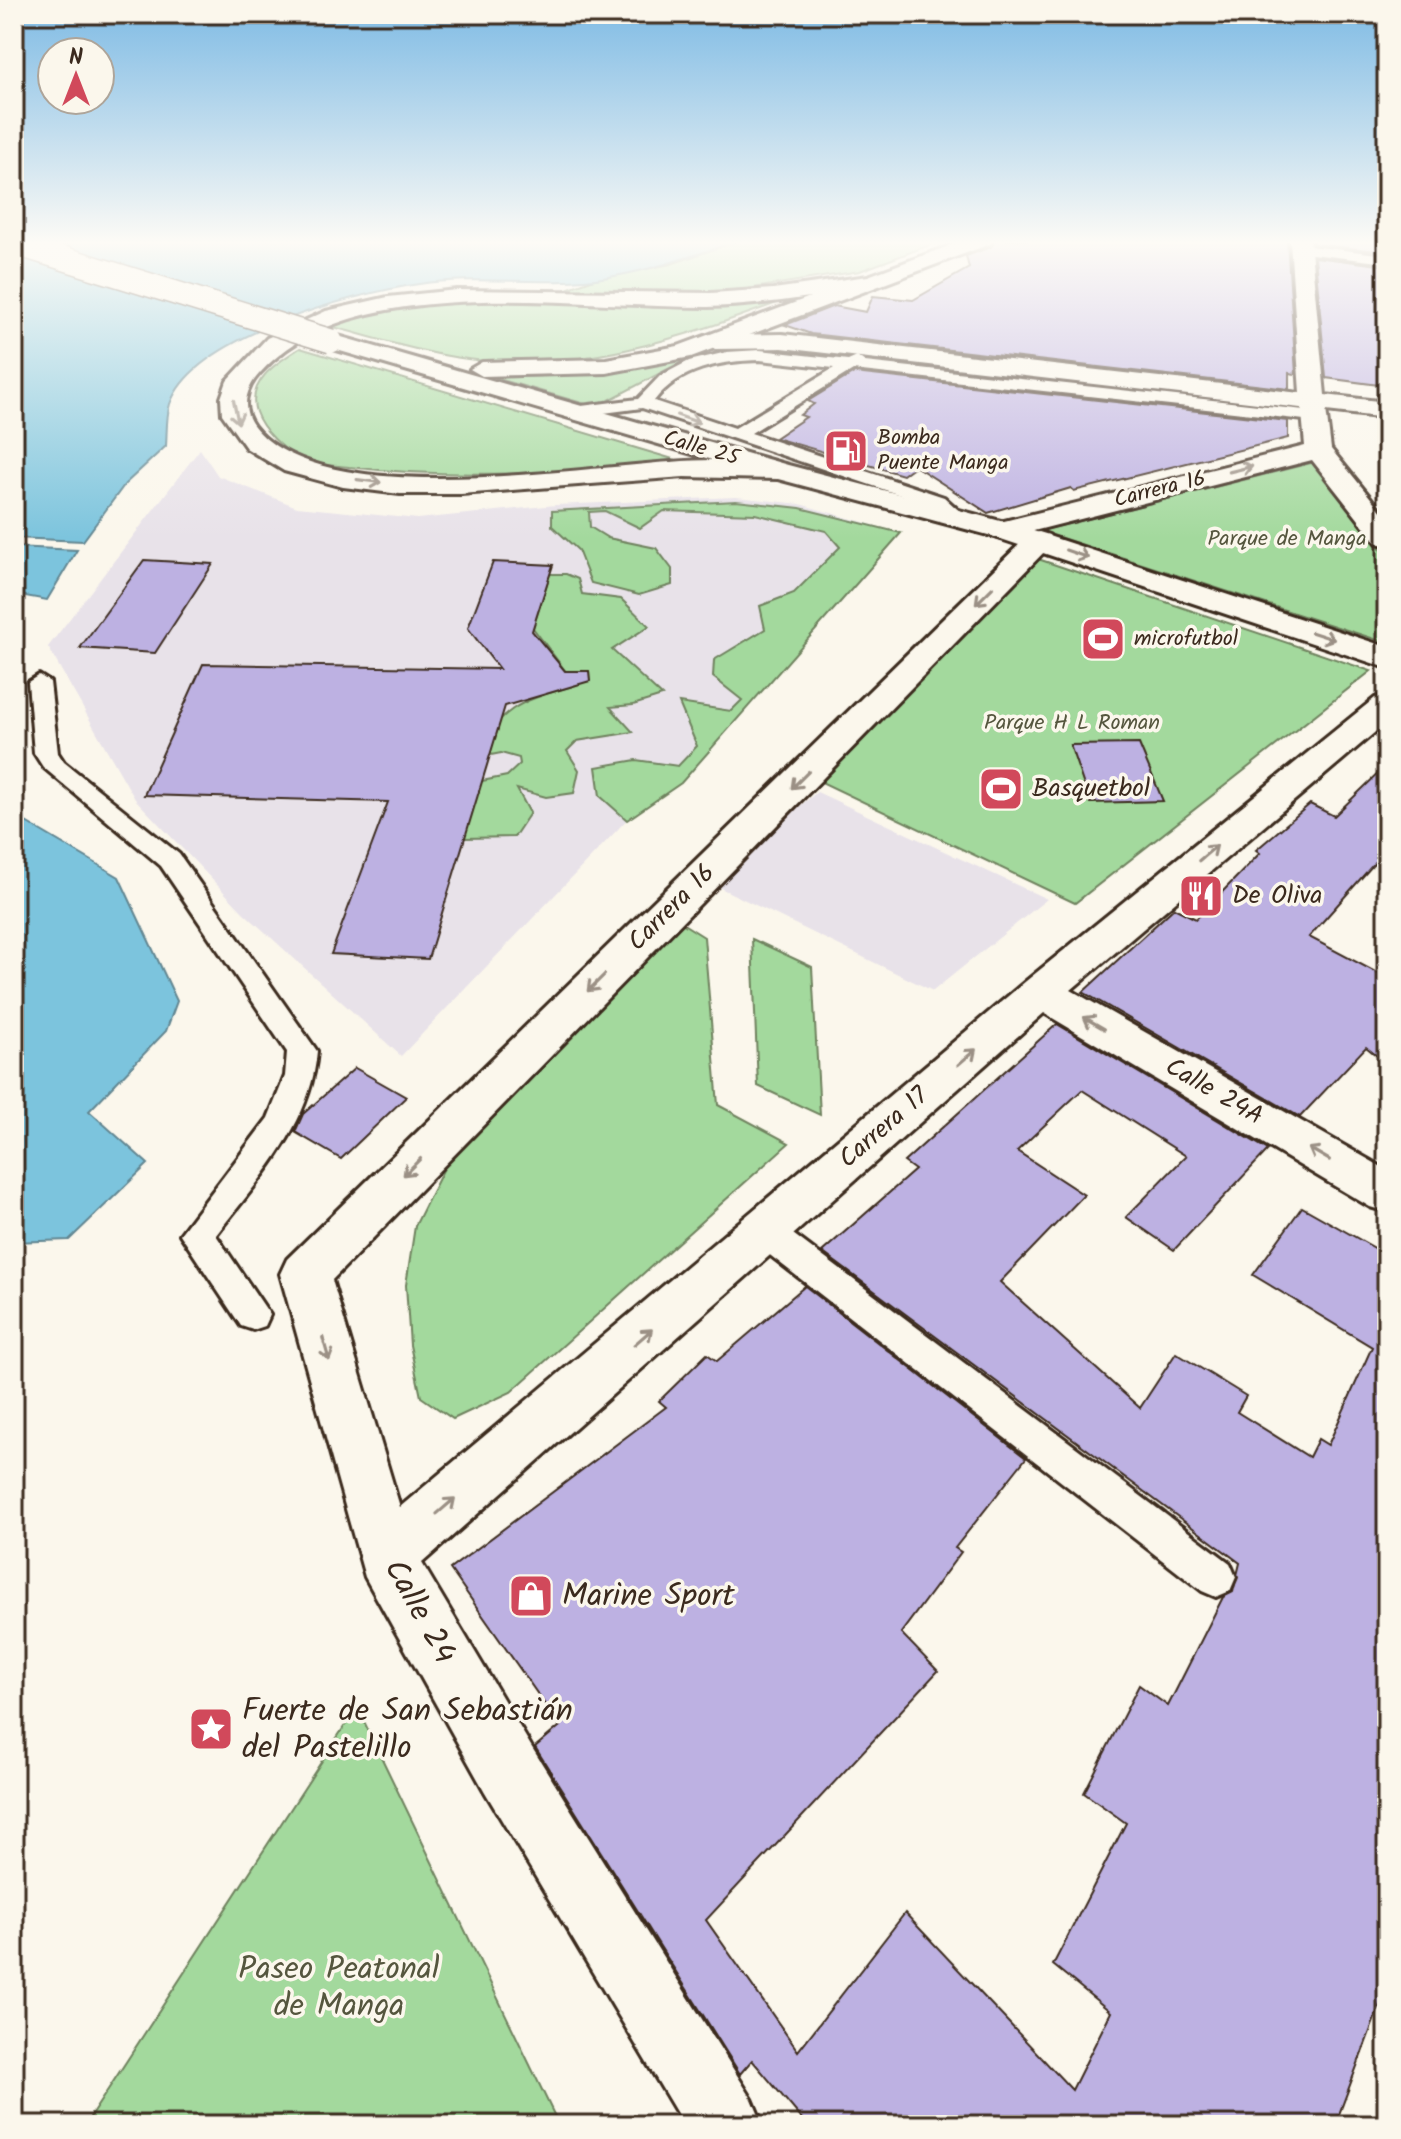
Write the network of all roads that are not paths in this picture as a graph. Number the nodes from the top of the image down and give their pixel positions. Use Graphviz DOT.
graph roads {
  1 [pos="285,340"];
  2 [pos="327,340"];
  3 [pos="721,340"];
  4 [pos="1308,340"];
  5 [pos="715,342"];
  6 [pos="864,357"];
  7 [pos="400,360"];
  8 [pos="643,403"];
  9 [pos="1313,408"];
  10 [pos="1387,410"];
  11 [pos="573,412"];
  12 [pos="736,435"];
  13 [pos="1318,450"];
  14 [pos="792,467"];
  15 [pos="1002,530"];
  16 [pos="1387,537"];
  17 [pos="1039,541"];
  18 [pos="1387,658"];
  19 [pos="39,682"];
  20 [pos="1387,705"];
  21 [pos="1041,992"];
  22 [pos="1387,1193"];
  23 [pos="765,1232"];
  24 [pos="305,1274"];
  25 [pos="253,1315"];
  26 [pos="386,1557"];
  27 [pos="1216,1577"];
  28 [pos="726,2125"];
  1 -- 14 [label="street, one-way"];
  2 -- 7 [label="street, Calle 25, bridge"];
  3 -- 5 [label="street"];
  4 -- 9 [label="street"];
  5 -- 6 [label="street"];
  5 -- 7 [label="street"];
  6 -- 8 [label="lane"];
  6 -- 9 [label="street"];
  6 -- 12 [label="lane"];
  7 -- 11 [label="street, Calle 25"];
  8 -- 11 [label="lane"];
  8 -- 12 [label="lane, one-way"];
  9 -- 10 [label="street"];
  9 -- 13 [label="street"];
  11 -- 14 [label="street, Calle 25"];
  12 -- 14 [label="lane"];
  15 -- 13 [label="street, Carrera 16, one-way"];
  13 -- 16 [label="street"];
  14 -- 15 [label="street, Calle 25"];
  15 -- 17 [label="street, Calle 25"];
  17 -- 18 [label="street, Calle 25, one-way"];
  17 -- 24 [label="street, Carrera 16, one-way"];
  19 -- 25 [label="lane"];
  21 -- 20 [label="street, Carrera 17, one-way"];
  22 -- 21 [label="street, Calle 24A, one-way"];
  23 -- 21 [label="street, Carrera 17, one-way"];
  26 -- 23 [label="street, Carrera 17, one-way"];
  23 -- 27 [label="lane"];
  24 -- 26 [label="street, Calle 24, one-way"];
  26 -- 28 [label="street, Calle 24"];
}
